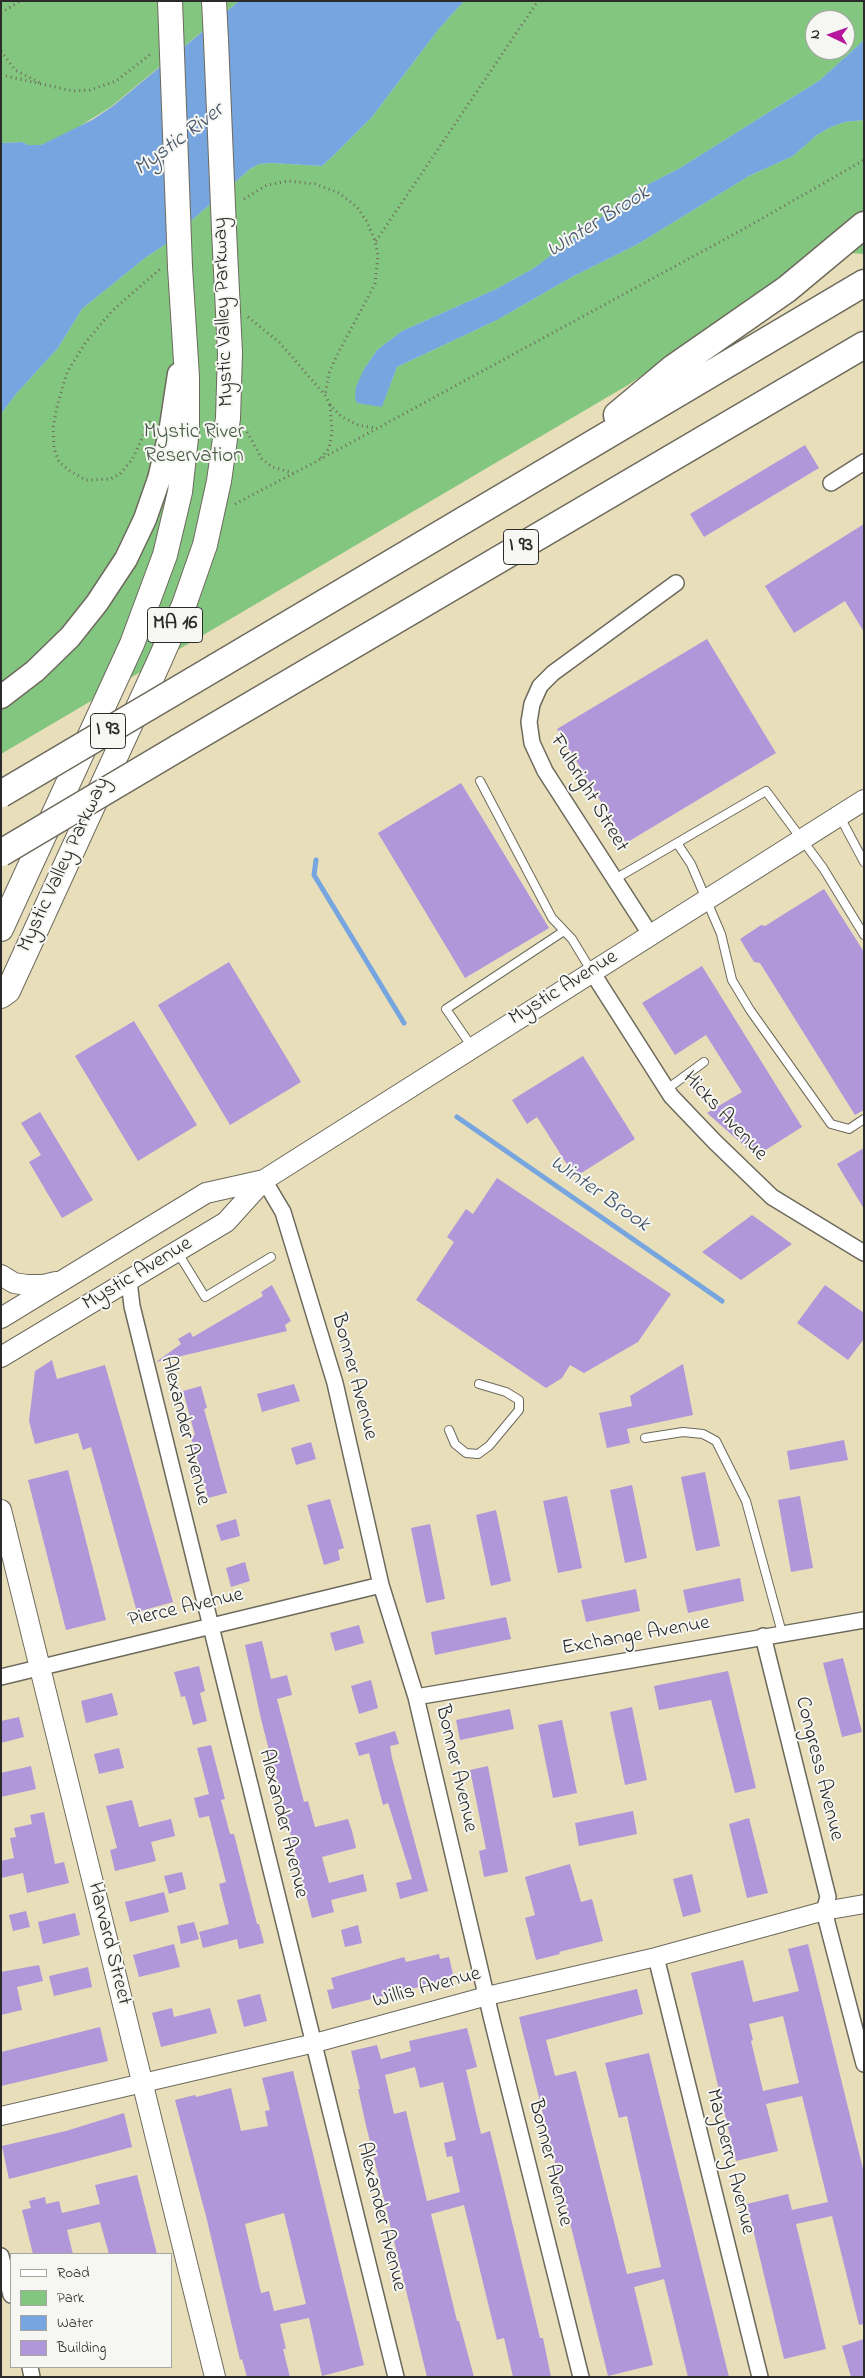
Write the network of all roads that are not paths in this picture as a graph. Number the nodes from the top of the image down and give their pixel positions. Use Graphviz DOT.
graph roads {
  1 [pos="170,1"];
  2 [pos="214,1"];
  3 [pos="864,225"];
  4 [pos="180,267"];
  5 [pos="864,283"];
  6 [pos="864,345"];
  7 [pos="562,462"];
  8 [pos="864,462"];
  9 [pos="831,484"];
  10 [pos="676,583"];
  11 [pos="1,697"];
  12 [pos="480,781"];
  13 [pos="1,794"];
  14 [pos="864,800"];
  15 [pos="839,815"];
  16 [pos="802,839"];
  17 [pos="677,843"];
  18 [pos="1,853"];
  19 [pos="864,862"];
  20 [pos="615,879"];
  21 [pos="704,899"];
  22 [pos="1,929"];
  23 [pos="564,931"];
  24 [pos="650,934"];
  25 [pos="864,935"];
  26 [pos="592,972"];
  27 [pos="3,997"];
  28 [pos="472,1047"];
  29 [pos="704,1062"];
  30 [pos="667,1089"];
  31 [pos="864,1119"];
  32 [pos="264,1180"];
  33 [pos="177,1251"];
  34 [pos="864,1253"];
  35 [pos="271,1257"];
  36 [pos="1,1275"];
  37 [pos="63,1280"];
  38 [pos="130,1281"];
  39 [pos="1,1318"];
  40 [pos="1,1357"];
  41 [pos="479,1384"];
  42 [pos="449,1430"];
  43 [pos="646,1438"];
  44 [pos="1,1510"];
  45 [pos="381,1585"];
  46 [pos="864,1620"];
  47 [pos="210,1625"];
  48 [pos="782,1633"];
  49 [pos="763,1636"];
  50 [pos="40,1667"];
  51 [pos="1,1677"];
  52 [pos="416,1697"];
  53 [pos="864,1904"];
  54 [pos="824,1911"];
  55 [pos="656,1957"];
  56 [pos="487,1996"];
  57 [pos="315,2043"];
  58 [pos="864,2064"];
  59 [pos="143,2082"];
  60 [pos="1,2116"];
  61 [pos="1,2256"];
  62 [pos="10,2290"];
  63 [pos="216,2377"];
  64 [pos="396,2377"];
  65 [pos="581,2377"];
  66 [pos="760,2377"];
  1 -- 4 [label="highway, Mystic Valley Parkway, bridge"];
  2 -- 27 [label="highway, Mystic Valley Parkway / MA 16, bridge"];
  3 -- 7 [label="highway"];
  4 -- 11 [label="main road, Mystic Valley Parkway"];
  4 -- 22 [label="highway"];
  5 -- 7 [label="highway, I 93"];
  6 -- 18 [label="highway, I 93, bridge"];
  7 -- 13 [label="highway, I 93, bridge"];
  8 -- 9 [label="street"];
  10 -- 20 [label="street, Fulbright Street"];
  12 -- 23 [label="lane"];
  14 -- 15 [label="main road, Mystic Avenue"];
  15 -- 16 [label="main road, Mystic Avenue"];
  15 -- 19 [label="lane"];
  16 -- 17 [label="lane"];
  16 -- 21 [label="main road, Mystic Avenue"];
  16 -- 25 [label="lane"];
  17 -- 20 [label="lane"];
  17 -- 21 [label="lane"];
  20 -- 24 [label="street, Fulbright Street"];
  21 -- 24 [label="main road, Mystic Avenue"];
  21 -- 31 [label="lane"];
  23 -- 26 [label="lane"];
  23 -- 28 [label="lane"];
  24 -- 26 [label="main road, Mystic Avenue"];
  26 -- 28 [label="main road, Mystic Avenue"];
  26 -- 30 [label="street, Hicks Avenue"];
  28 -- 32 [label="main road, Mystic Avenue"];
  29 -- 30 [label="lane"];
  30 -- 34 [label="street, Hicks Avenue"];
  32 -- 33 [label="main road, Mystic Avenue"];
  32 -- 37 [label="main road, Mystic Avenue"];
  32 -- 45 [label="street, Bonner Avenue"];
  33 -- 35 [label="lane"];
  33 -- 38 [label="main road, Mystic Avenue"];
  36 -- 37 [label="main road"];
  37 -- 39 [label="main road, Mystic Avenue"];
  38 -- 40 [label="main road, Mystic Avenue"];
  38 -- 47 [label="street, Alexander Avenue"];
  41 -- 42 [label="lane"];
  43 -- 48 [label="lane"];
  44 -- 50 [label="main road, Harvard Street"];
  45 -- 47 [label="street, Pierce Avenue"];
  45 -- 52 [label="street, Bonner Avenue"];
  46 -- 48 [label="street, Exchange Avenue"];
  47 -- 50 [label="street, Pierce Avenue"];
  47 -- 57 [label="street, Alexander Avenue"];
  48 -- 49 [label="street, Exchange Avenue"];
  49 -- 52 [label="street, Exchange Avenue"];
  49 -- 54 [label="street, Congress Avenue"];
  50 -- 51 [label="street, Pierce Avenue"];
  50 -- 59 [label="main road, Harvard Street"];
  52 -- 56 [label="street, Bonner Avenue"];
  53 -- 54 [label="street, Willis Avenue"];
  54 -- 55 [label="street, Willis Avenue"];
  54 -- 58 [label="street, Congress Avenue"];
  55 -- 56 [label="street, Willis Avenue"];
  55 -- 66 [label="street, Mayberry Avenue"];
  56 -- 57 [label="street, Willis Avenue"];
  56 -- 65 [label="street, Bonner Avenue"];
  57 -- 59 [label="street, Willis Avenue"];
  57 -- 64 [label="street, Alexander Avenue"];
  59 -- 60 [label="street, Willis Avenue"];
  59 -- 63 [label="main road, Harvard Street"];
  61 -- 62 [label="street"];
}
